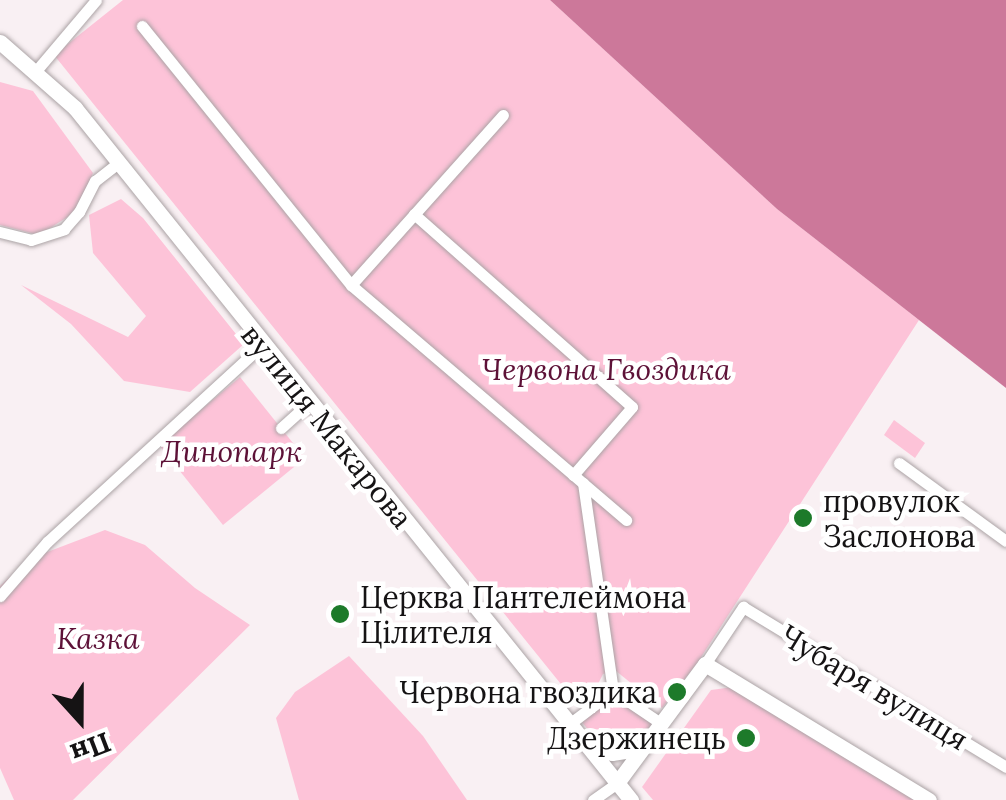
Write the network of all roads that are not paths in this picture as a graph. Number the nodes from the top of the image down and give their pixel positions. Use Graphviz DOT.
graph roads {
  1 [pos="96,0"];
  2 [pos="142,26"];
  3 [pos="0,42"];
  4 [pos="0,57"];
  5 [pos="35,72"];
  6 [pos="504,114"];
  7 [pos="119,162"];
  8 [pos="414,214"];
  9 [pos="0,232"];
  10 [pos="351,285"];
  11 [pos="262,345"];
  12 [pos="308,403"];
  13 [pos="281,428"];
  14 [pos="899,463"];
  15 [pos="578,479"];
  16 [pos="626,520"];
  17 [pos="1006,541"];
  18 [pos="0,596"];
  19 [pos="705,664"];
  20 [pos="613,691"];
  21 [pos="662,724"];
  22 [pos="568,725"];
  23 [pos="581,740"];
  24 [pos="646,746"];
  25 [pos="1006,767"];
  26 [pos="616,783"];
  27 [pos="593,800"];
  28 [pos="631,800"];
  29 [pos="929,800"];
  1 -- 5 [label="street"];
  2 -- 10 [label="street"];
  3 -- 5 [label="main road, вулиця Макарова"];
  4 -- 5 [label="main road, вулиця Макарова"];
  5 -- 7 [label="main road, вулиця Макарова"];
  6 -- 8 [label="street"];
  7 -- 9 [label="street"];
  7 -- 11 [label="main road, вулиця Макарова"];
  8 -- 10 [label="street"];
  8 -- 15 [label="street"];
  10 -- 15 [label="street"];
  11 -- 12 [label="main road, вулиця Макарова"];
  11 -- 18 [label="street"];
  12 -- 13 [label="street"];
  12 -- 22 [label="main road, вулиця Макарова"];
  14 -- 17 [label="street"];
  15 -- 16 [label="street"];
  15 -- 20 [label="street"];
  19 -- 21 [label="main road"];
  19 -- 25 [label="street, Чубаря вулиця"];
  19 -- 29 [label="main road"];
  20 -- 21 [label="street"];
  20 -- 22 [label="street"];
  21 -- 24 [label="main road"];
  22 -- 23 [label="main road, вулиця Макарова"];
  23 -- 24 [label="main road"];
  23 -- 26 [label="main road, вулиця Макарова"];
  24 -- 26 [label="main road"];
  26 -- 27 [label="street"];
  26 -- 28 [label="main road, вулиця Макарова"];
}
